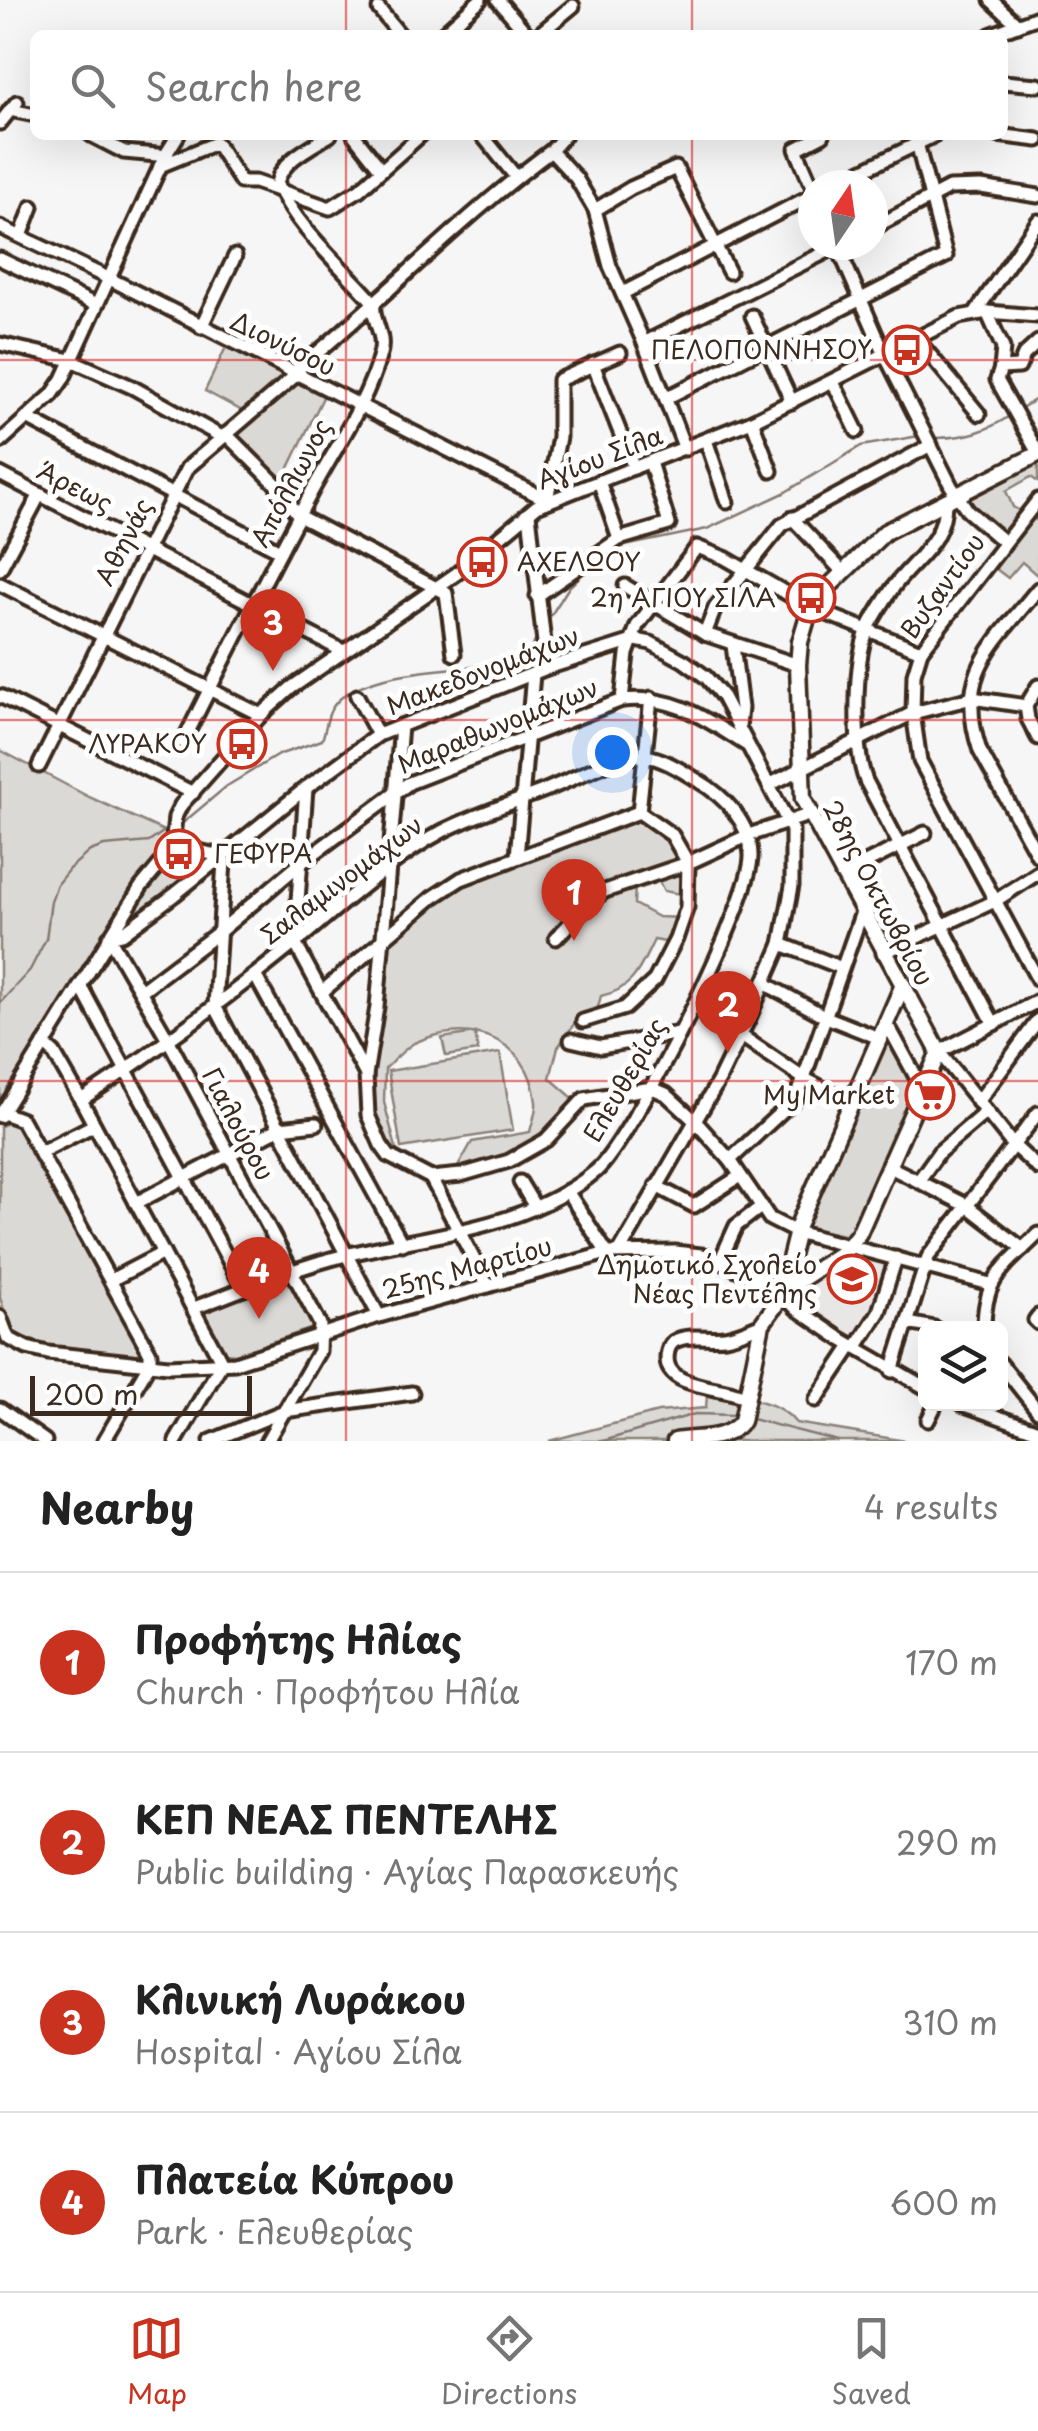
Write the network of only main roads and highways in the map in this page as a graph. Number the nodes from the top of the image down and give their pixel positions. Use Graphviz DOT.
graph roads {
  1 [pos="1038,454"];
  2 [pos="902,987"];
  3 [pos="894,1006"];
  4 [pos="913,1007"];
  5 [pos="782,1292"];
  6 [pos="676,1441"];
  1 -- 2 [label="main road, 28ης Οκτωβρίου"];
  2 -- 3 [label="main road"];
  2 -- 4 [label="main road, 28ης Οκτωβρίου"];
  3 -- 4 [label="main road"];
  3 -- 5 [label="main road"];
  4 -- 5 [label="main road, 28ης Οκτωβρίου"];
  5 -- 6 [label="main road"];
}
